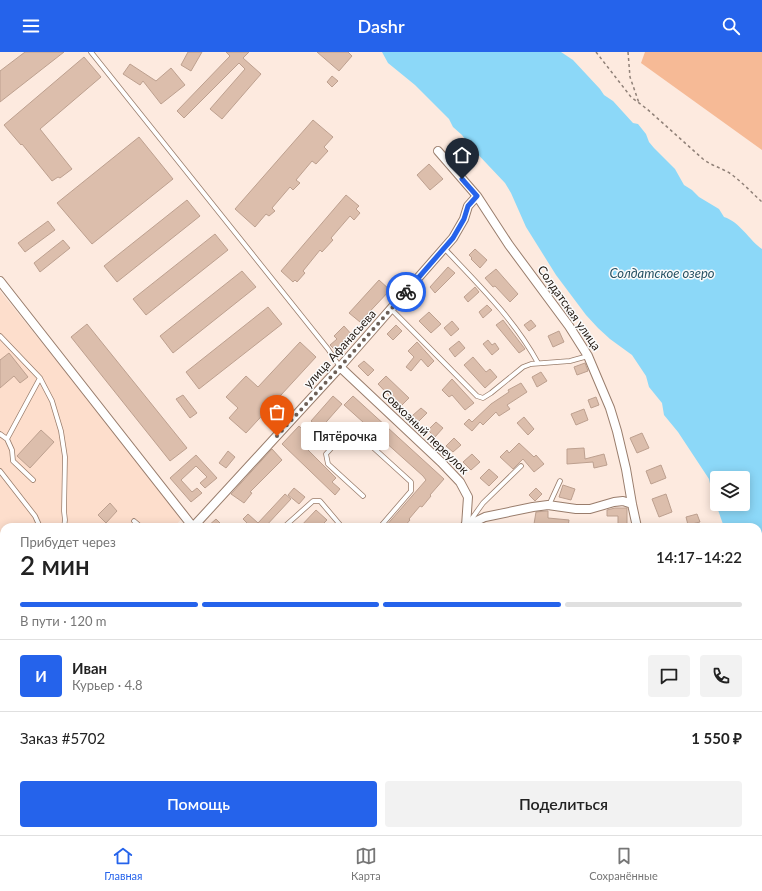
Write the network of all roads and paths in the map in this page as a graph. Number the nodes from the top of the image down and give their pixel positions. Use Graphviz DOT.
graph roads {
  1 [pos="91,52"];
  2 [pos="596,52"];
  3 [pos="628,52"];
  4 [pos="639,103"];
  5 [pos="438,151"];
  6 [pos="477,196"];
  7 [pos="762,202"];
  8 [pos="444,248"];
  9 [pos="0,281"];
  10 [pos="391,310"];
  11 [pos="0,336"];
  12 [pos="588,356"];
  13 [pos="538,363"];
  14 [pos="340,367"];
  15 [pos="40,378"];
  16 [pos="0,434"];
  17 [pos="7,439"];
  18 [pos="521,466"];
  19 [pos="0,471"];
  20 [pos="33,480"];
  21 [pos="560,481"];
  22 [pos="363,496"];
  23 [pos="632,504"];
  24 [pos="548,505"];
  25 [pos="134,521"];
  26 [pos="38,523"];
  27 [pos="65,523"];
  28 [pos="136,523"];
  29 [pos="190,523"];
  30 [pos="197,523"];
  31 [pos="288,523"];
  32 [pos="336,523"];
  33 [pos="383,523"];
  34 [pos="466,523"];
  35 [pos="468,523"];
  36 [pos="472,523"];
  37 [pos="636,523"];
  1 -- 14 [label="lane"];
  2 -- 4 [label="path"];
  3 -- 4 [label="path"];
  4 -- 7 [label="path"];
  5 -- 6 [label="street, Солдатская улица"];
  6 -- 8 [label="street, улица Афанасьева"];
  6 -- 12 [label="street, Солдатская улица"];
  8 -- 10 [label="street, улица Афанасьева"];
  8 -- 13 [label="lane"];
  9 -- 29 [label="street"];
  10 -- 13 [label="lane"];
  10 -- 14 [label="street, улица Афанасьева"];
  11 -- 15 [label="lane"];
  12 -- 13 [label="lane"];
  12 -- 23 [label="street, Солдатская улица"];
  14 -- 30 [label="street, улица Афанасьева"];
  14 -- 34 [label="street, Совхозный переулок"];
  15 -- 17 [label="lane"];
  15 -- 27 [label="lane"];
  16 -- 17 [label="lane"];
  17 -- 20 [label="lane"];
  18 -- 35 [label="lane"];
  19 -- 26 [label="lane"];
  21 -- 24 [label="lane"];
  22 -- 33 [label="lane"];
  23 -- 24 [label="street"];
  23 -- 37 [label="street, Солдатская улица"];
  24 -- 36 [label="street"];
  25 -- 28 [label="lane"];
  31 -- 32 [label="lane"];
}
